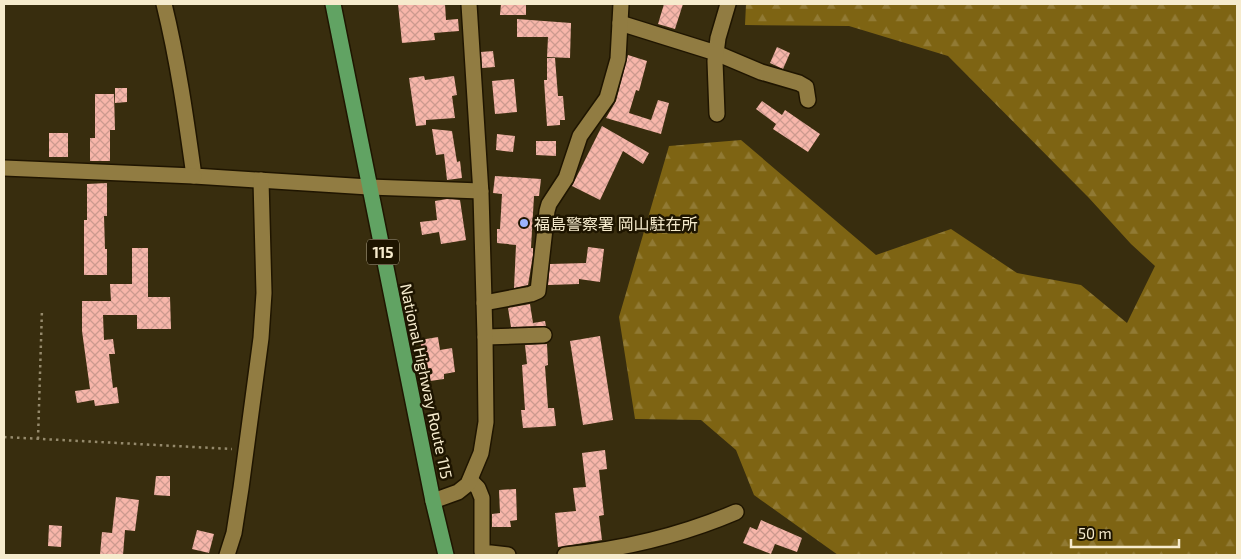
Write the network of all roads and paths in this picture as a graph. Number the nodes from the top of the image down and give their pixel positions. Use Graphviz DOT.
graph roads {
  1 [pos="164,4"];
  2 [pos="333,4"];
  3 [pos="469,4"];
  4 [pos="621,4"];
  5 [pos="728,4"];
  6 [pos="620,23"];
  7 [pos="716,53"];
  8 [pos="808,100"];
  9 [pos="718,114"];
  10 [pos="4,168"];
  11 [pos="194,176"];
  12 [pos="261,180"];
  13 [pos="369,187"];
  14 [pos="480,191"];
  15 [pos="484,303"];
  16 [pos="42,309"];
  17 [pos="544,335"];
  18 [pos="485,337"];
  19 [pos="4,437"];
  20 [pos="38,439"];
  21 [pos="246,449"];
  22 [pos="470,480"];
  23 [pos="433,501"];
  24 [pos="736,512"];
  25 [pos="227,555"];
  26 [pos="440,555"];
  27 [pos="446,555"];
  28 [pos="508,555"];
  29 [pos="565,555"];
  1 -- 11 [label="street"];
  2 -- 13 [label="highway, National Highway Route 115 / 115"];
  3 -- 14 [label="street"];
  4 -- 6 [label="street"];
  5 -- 7 [label="street"];
  6 -- 7 [label="street"];
  6 -- 15 [label="street"];
  7 -- 8 [label="street"];
  7 -- 9 [label="street"];
  10 -- 11 [label="street"];
  11 -- 12 [label="street"];
  12 -- 13 [label="street"];
  12 -- 21 [label="street"];
  13 -- 14 [label="street"];
  13 -- 23 [label="highway, National Highway Route 115 / 115"];
  14 -- 15 [label="street"];
  15 -- 18 [label="street"];
  16 -- 20 [label="path"];
  17 -- 18 [label="street"];
  18 -- 22 [label="street"];
  19 -- 20 [label="path"];
  20 -- 21 [label="path"];
  21 -- 25 [label="street"];
  22 -- 23 [label="street"];
  22 -- 28 [label="street"];
  23 -- 26 [label="highway, National Highway Route 115 / 115"];
  23 -- 27 [label="highway, National Highway Route 115 / 115"];
  24 -- 29 [label="street"];
}
